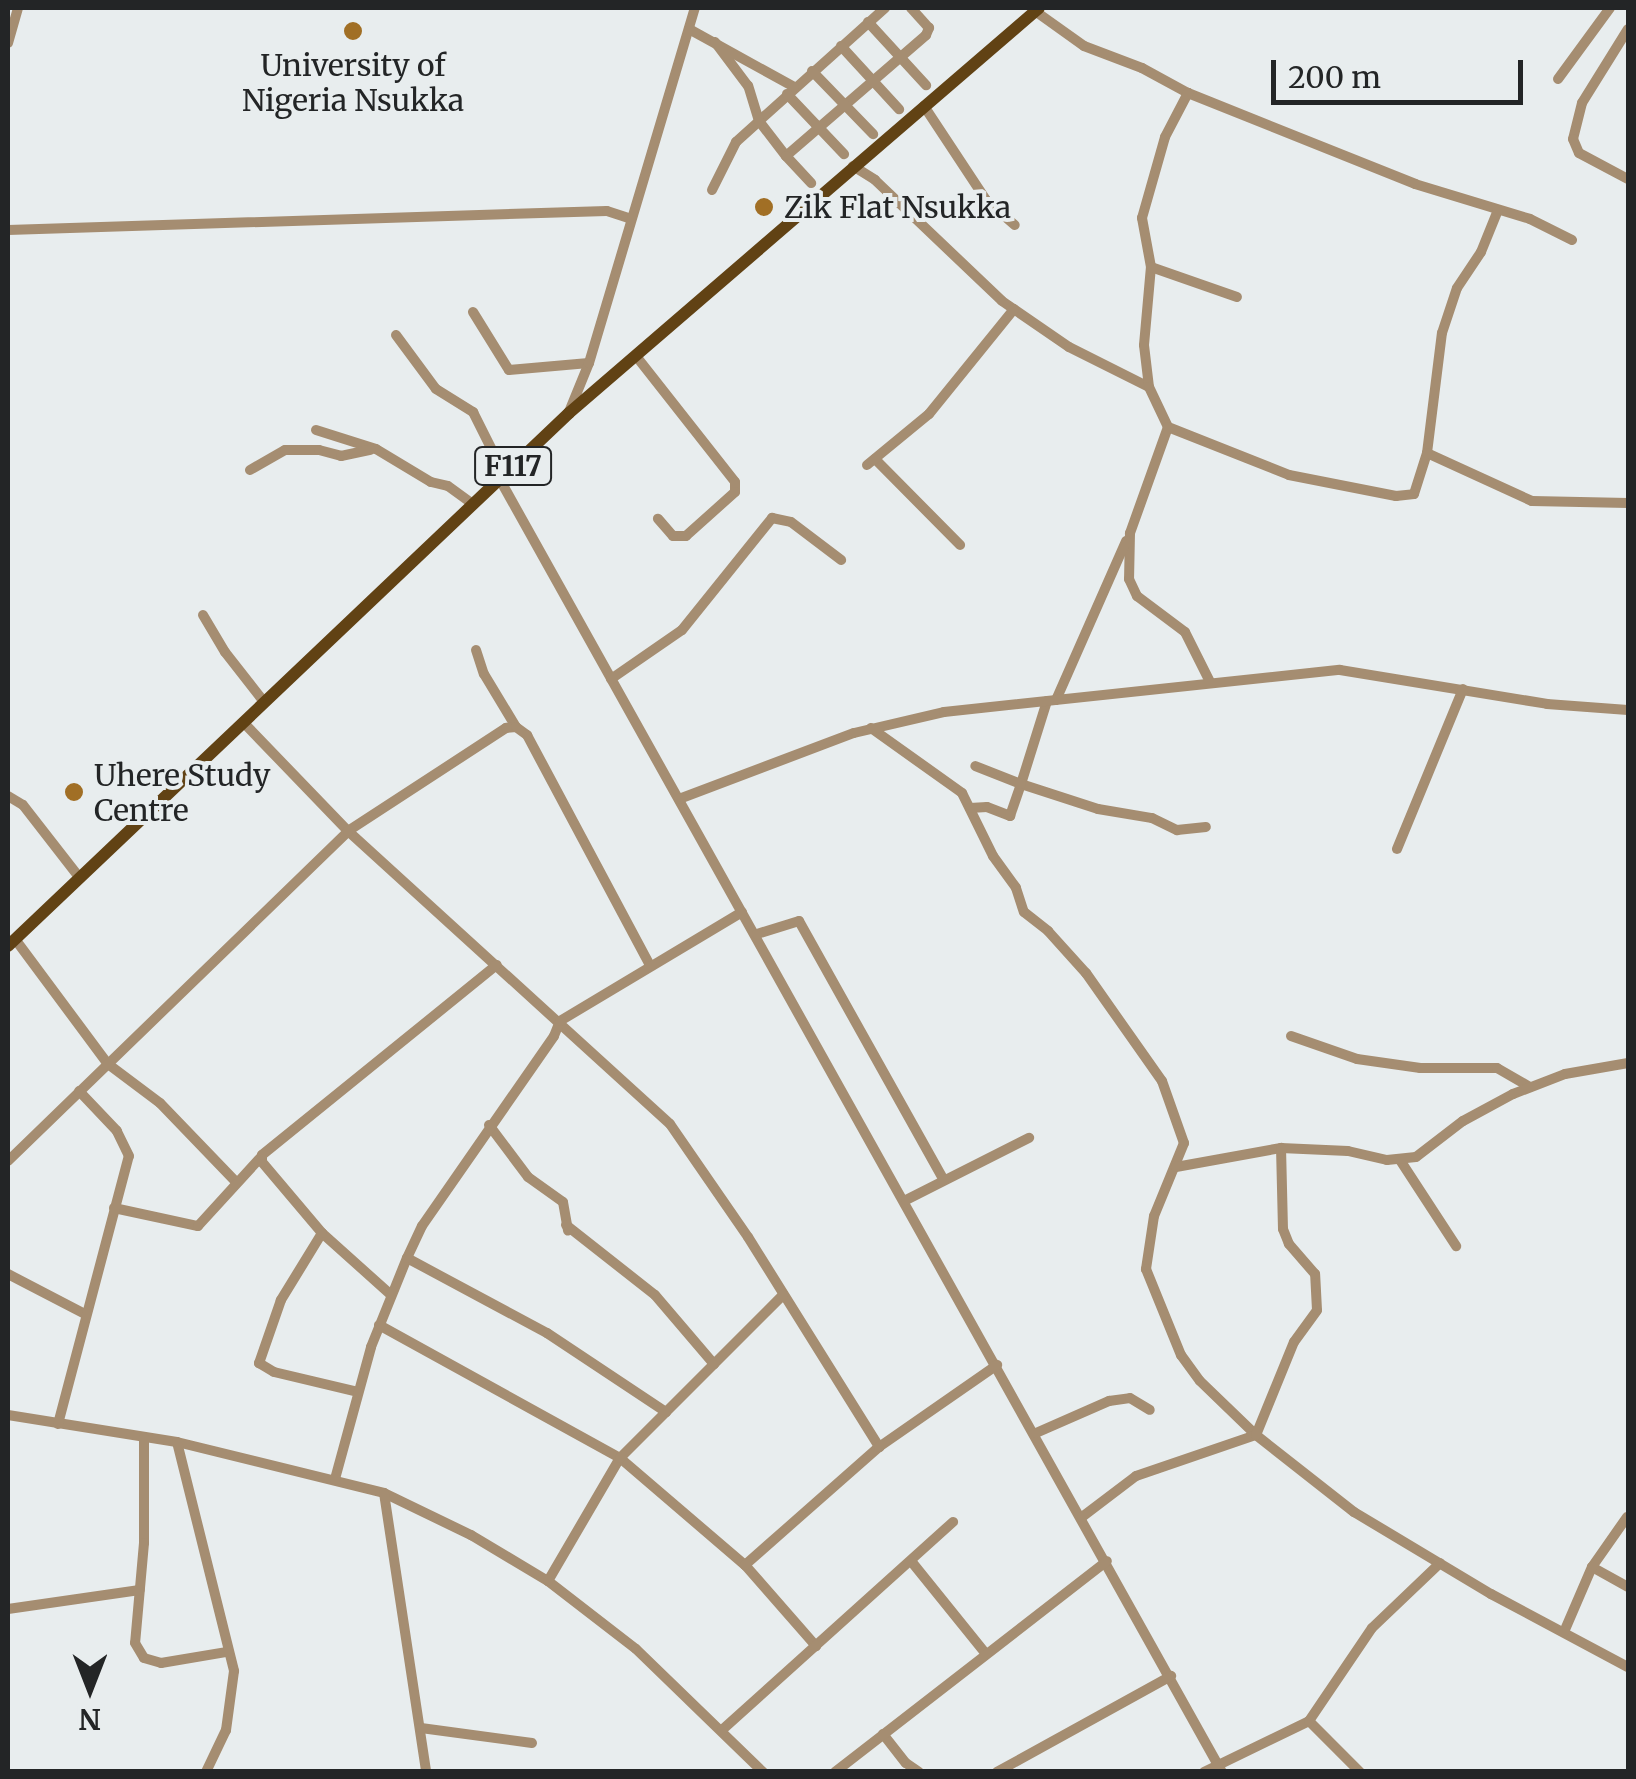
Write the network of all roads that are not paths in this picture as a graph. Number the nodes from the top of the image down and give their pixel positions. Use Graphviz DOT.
graph roads {
  1 [pos="18,8"];
  2 [pos="695,8"];
  3 [pos="885,8"];
  4 [pos="911,8"];
  5 [pos="1610,8"];
  6 [pos="1037,9"];
  7 [pos="868,22"];
  8 [pos="689,29"];
  9 [pos="1628,29"];
  10 [pos="715,42"];
  11 [pos="8,43"];
  12 [pos="841,46"];
  13 [pos="901,57"];
  14 [pos="812,71"];
  15 [pos="1558,79"];
  16 [pos="873,80"];
  17 [pos="926,85"];
  18 [pos="790,91"];
  19 [pos="1188,93"];
  20 [pos="846,104"];
  21 [pos="924,106"];
  22 [pos="899,109"];
  23 [pos="759,121"];
  24 [pos="819,127"];
  25 [pos="873,134"];
  26 [pos="844,154"];
  27 [pos="786,156"];
  28 [pos="854,166"];
  29 [pos="1628,179"];
  30 [pos="811,183"];
  31 [pos="712,190"];
  32 [pos="1498,210"];
  33 [pos="631,219"];
  34 [pos="1015,226"];
  35 [pos="8,230"];
  36 [pos="1572,240"];
  37 [pos="1151,267"];
  38 [pos="1238,298"];
  39 [pos="1014,310"];
  40 [pos="473,312"];
  41 [pos="396,335"];
  42 [pos="636,356"];
  43 [pos="589,363"];
  44 [pos="1149,387"];
  45 [pos="569,413"];
  46 [pos="1168,428"];
  47 [pos="316,430"];
  48 [pos="376,450"];
  49 [pos="1427,452"];
  50 [pos="511,468"];
  51 [pos="250,470"];
  52 [pos="499,478"];
  53 [pos="1628,503"];
  54 [pos="473,504"];
  55 [pos="658,519"];
  56 [pos="1130,534"];
  57 [pos="960,545"];
  58 [pos="841,560"];
  59 [pos="203,616"];
  60 [pos="476,650"];
  61 [pos="611,678"];
  62 [pos="1210,682"];
  63 [pos="1463,688"];
  64 [pos="1051,700"];
  65 [pos="264,702"];
  66 [pos="1628,710"];
  67 [pos="243,722"];
  68 [pos="516,727"];
  69 [pos="870,728"];
  70 [pos="975,766"];
  71 [pos="1021,784"];
  72 [pos="8,796"];
  73 [pos="679,799"];
  74 [pos="970,808"];
  75 [pos="1206,827"];
  76 [pos="348,831"];
  77 [pos="1397,849"];
  78 [pos="79,878"];
  79 [pos="742,912"];
  80 [pos="757,934"];
  81 [pos="11,943"];
  82 [pos="497,965"];
  83 [pos="650,965"];
  84 [pos="560,1021"];
  85 [pos="1291,1036"];
  86 [pos="1628,1063"];
  87 [pos="108,1064"];
  88 [pos="1530,1087"];
  89 [pos="80,1091"];
  90 [pos="489,1125"];
  91 [pos="1029,1138"];
  92 [pos="1281,1148"];
  93 [pos="261,1157"];
  94 [pos="1400,1160"];
  95 [pos="8,1161"];
  96 [pos="1176,1167"];
  97 [pos="944,1180"];
  98 [pos="236,1182"];
  99 [pos="906,1200"];
  100 [pos="114,1208"];
  101 [pos="322,1233"];
  102 [pos="1456,1246"];
  103 [pos="407,1258"];
  104 [pos="8,1274"];
  105 [pos="390,1294"];
  106 [pos="783,1294"];
  107 [pos="86,1314"];
  108 [pos="379,1325"];
  109 [pos="714,1364"];
  110 [pos="997,1364"];
  111 [pos="358,1392"];
  112 [pos="1150,1410"];
  113 [pos="666,1412"];
  114 [pos="8,1414"];
  115 [pos="58,1424"];
  116 [pos="1036,1433"];
  117 [pos="1256,1436"];
  118 [pos="144,1437"];
  119 [pos="178,1442"];
  120 [pos="879,1447"];
  121 [pos="620,1458"];
  122 [pos="334,1479"];
  123 [pos="384,1493"];
  124 [pos="1082,1516"];
  125 [pos="1627,1516"];
  126 [pos="954,1522"];
  127 [pos="1106,1560"];
  128 [pos="910,1561"];
  129 [pos="1440,1563"];
  130 [pos="746,1565"];
  131 [pos="1592,1567"];
  132 [pos="548,1581"];
  133 [pos="1628,1587"];
  134 [pos="140,1590"];
  135 [pos="8,1609"];
  136 [pos="1564,1632"];
  137 [pos="816,1646"];
  138 [pos="228,1652"];
  139 [pos="986,1654"];
  140 [pos="1628,1667"];
  141 [pos="1171,1676"];
  142 [pos="1310,1722"];
  143 [pos="421,1728"];
  144 [pos="722,1730"];
  145 [pos="883,1734"];
  146 [pos="532,1743"];
  147 [pos="1220,1768"];
  148 [pos="1356,1770"];
  149 [pos="206,1772"];
  150 [pos="426,1772"];
  151 [pos="763,1772"];
  152 [pos="835,1772"];
  153 [pos="919,1772"];
  154 [pos="997,1772"];
  155 [pos="1204,1772"];
  1 -- 11 [label="street"];
  2 -- 8 [label="street"];
  3 -- 7 [label="street"];
  4 -- 13 [label="street"];
  5 -- 15 [label="street"];
  6 -- 19 [label="street"];
  6 -- 21 [label="main road, F117"];
  7 -- 12 [label="street"];
  7 -- 13 [label="street"];
  8 -- 10 [label="street"];
  8 -- 33 [label="street"];
  9 -- 29 [label="street"];
  10 -- 18 [label="street"];
  10 -- 23 [label="street"];
  12 -- 14 [label="street"];
  12 -- 16 [label="street"];
  13 -- 16 [label="street"];
  13 -- 17 [label="street"];
  14 -- 18 [label="street"];
  14 -- 20 [label="street"];
  16 -- 20 [label="street"];
  16 -- 22 [label="street"];
  18 -- 23 [label="street"];
  18 -- 24 [label="street"];
  19 -- 32 [label="street"];
  19 -- 37 [label="street"];
  20 -- 24 [label="street"];
  20 -- 25 [label="street"];
  21 -- 28 [label="main road, F117"];
  21 -- 34 [label="street"];
  23 -- 27 [label="street"];
  23 -- 31 [label="street"];
  24 -- 26 [label="street"];
  24 -- 27 [label="street"];
  27 -- 30 [label="street"];
  28 -- 39 [label="street"];
  28 -- 42 [label="main road, F117"];
  32 -- 36 [label="street"];
  32 -- 49 [label="street"];
  33 -- 35 [label="street"];
  33 -- 43 [label="street"];
  37 -- 38 [label="street"];
  37 -- 44 [label="street"];
  39 -- 44 [label="street"];
  39 -- 57 [label="street"];
  40 -- 43 [label="street"];
  41 -- 50 [label="street"];
  42 -- 45 [label="main road, F117"];
  42 -- 55 [label="street"];
  43 -- 45 [label="street"];
  44 -- 46 [label="street"];
  45 -- 50 [label="main road, F117"];
  46 -- 49 [label="street"];
  46 -- 56 [label="street"];
  47 -- 48 [label="street"];
  48 -- 51 [label="street"];
  48 -- 54 [label="street"];
  49 -- 53 [label="street"];
  50 -- 52 [label="main road, F117"];
  52 -- 54 [label="main road, F117"];
  52 -- 61 [label="street"];
  54 -- 65 [label="main road, F117"];
  56 -- 62 [label="street"];
  56 -- 64 [label="street"];
  58 -- 61 [label="street"];
  59 -- 65 [label="street"];
  60 -- 68 [label="street"];
  61 -- 73 [label="street"];
  62 -- 63 [label="street"];
  62 -- 64 [label="street"];
  63 -- 66 [label="street"];
  63 -- 77 [label="street"];
  64 -- 69 [label="street"];
  64 -- 71 [label="street"];
  65 -- 67 [label="main road, F117"];
  67 -- 76 [label="street"];
  67 -- 78 [label="main road, F117"];
  68 -- 76 [label="street"];
  68 -- 83 [label="street"];
  69 -- 73 [label="street"];
  69 -- 74 [label="street"];
  70 -- 71 [label="street"];
  71 -- 74 [label="street"];
  71 -- 75 [label="street"];
  72 -- 78 [label="street"];
  73 -- 79 [label="street"];
  74 -- 96 [label="street"];
  76 -- 82 [label="street"];
  76 -- 87 [label="street"];
  78 -- 81 [label="main road, F117"];
  79 -- 80 [label="street"];
  79 -- 83 [label="street"];
  80 -- 97 [label="street"];
  80 -- 99 [label="street"];
  81 -- 87 [label="street"];
  82 -- 84 [label="street"];
  82 -- 93 [label="street"];
  83 -- 84 [label="street"];
  84 -- 90 [label="street"];
  84 -- 106 [label="street"];
  85 -- 88 [label="street"];
  86 -- 88 [label="street"];
  87 -- 89 [label="street"];
  87 -- 98 [label="street"];
  88 -- 94 [label="street"];
  89 -- 95 [label="street"];
  89 -- 100 [label="street"];
  90 -- 103 [label="street"];
  90 -- 109 [label="street"];
  91 -- 97 [label="street"];
  92 -- 94 [label="street"];
  92 -- 96 [label="street"];
  92 -- 117 [label="street"];
  93 -- 98 [label="street"];
  93 -- 101 [label="street"];
  94 -- 102 [label="street"];
  96 -- 117 [label="street"];
  97 -- 99 [label="street"];
  98 -- 100 [label="street"];
  99 -- 110 [label="street"];
  100 -- 107 [label="street"];
  101 -- 105 [label="street"];
  101 -- 111 [label="street"];
  103 -- 105 [label="street"];
  103 -- 113 [label="street"];
  104 -- 107 [label="street"];
  105 -- 108 [label="street"];
  106 -- 109 [label="street"];
  106 -- 120 [label="street"];
  107 -- 115 [label="street"];
  108 -- 111 [label="street"];
  108 -- 121 [label="street"];
  109 -- 113 [label="street"];
  110 -- 116 [label="street"];
  110 -- 120 [label="street"];
  111 -- 122 [label="street"];
  112 -- 116 [label="street"];
  113 -- 121 [label="street"];
  114 -- 115 [label="street"];
  115 -- 118 [label="street"];
  116 -- 124 [label="street"];
  117 -- 124 [label="street"];
  117 -- 129 [label="street"];
  118 -- 119 [label="street"];
  118 -- 134 [label="street"];
  119 -- 122 [label="street"];
  119 -- 138 [label="street"];
  120 -- 130 [label="street"];
  121 -- 130 [label="street"];
  121 -- 132 [label="street"];
  122 -- 123 [label="street"];
  123 -- 132 [label="street"];
  123 -- 143 [label="street"];
  124 -- 127 [label="street"];
  125 -- 131 [label="street"];
  126 -- 128 [label="street"];
  127 -- 139 [label="street"];
  127 -- 141 [label="street"];
  128 -- 137 [label="street"];
  128 -- 139 [label="street"];
  129 -- 136 [label="street"];
  129 -- 142 [label="street"];
  130 -- 137 [label="street"];
  131 -- 133 [label="street"];
  131 -- 136 [label="street"];
  132 -- 144 [label="street"];
  134 -- 135 [label="street"];
  134 -- 138 [label="street"];
  136 -- 140 [label="street"];
  137 -- 144 [label="street"];
  138 -- 149 [label="street"];
  139 -- 145 [label="street"];
  141 -- 147 [label="street"];
  141 -- 154 [label="street"];
  142 -- 147 [label="street"];
  142 -- 148 [label="street"];
  143 -- 146 [label="street"];
  143 -- 150 [label="street"];
  144 -- 151 [label="street"];
  145 -- 152 [label="street"];
  145 -- 153 [label="street"];
  147 -- 155 [label="street"];
}
